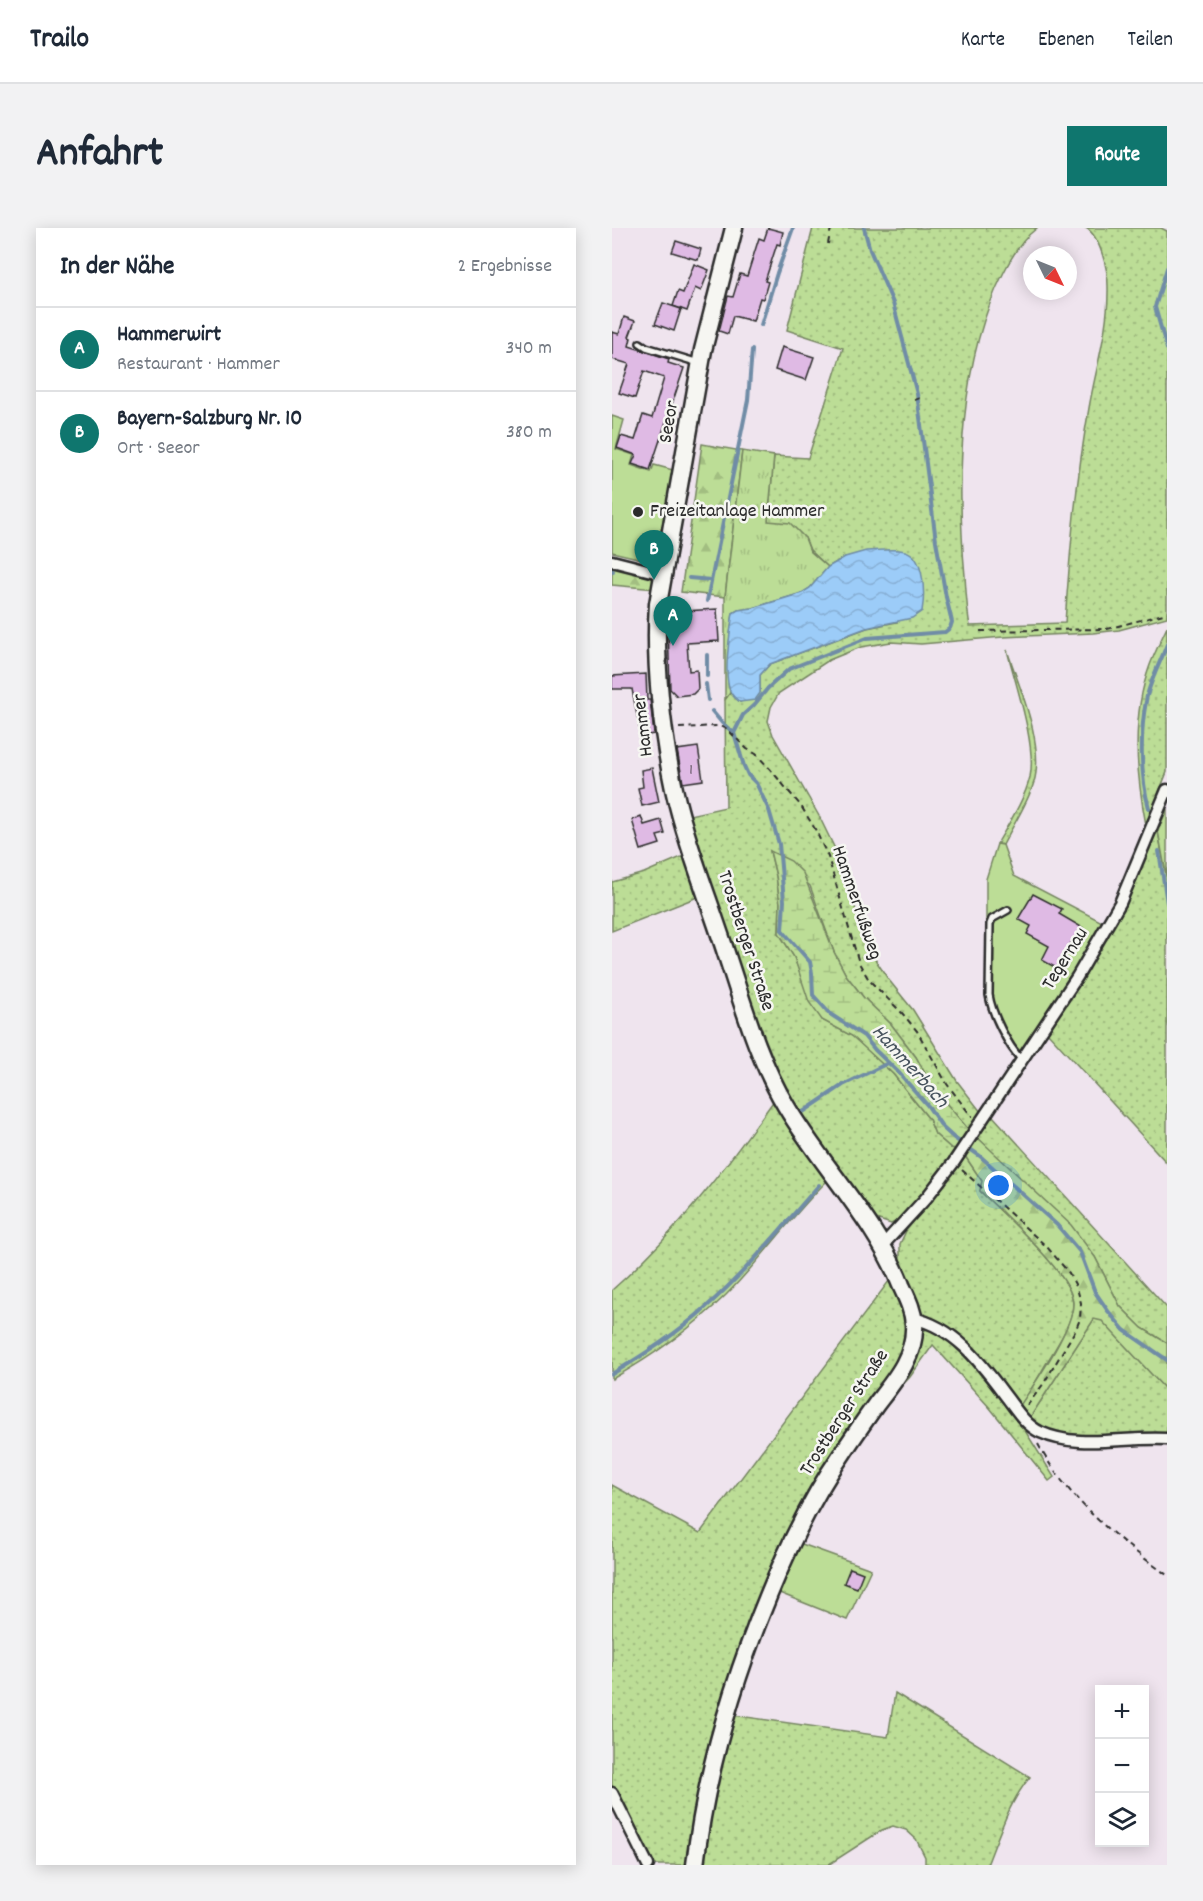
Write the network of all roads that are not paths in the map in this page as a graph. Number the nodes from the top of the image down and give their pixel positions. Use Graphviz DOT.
graph roads {
  1 [pos="734,228"];
  2 [pos="640,343"];
  3 [pos="701,363"];
  4 [pos="612,561"];
  5 [pos="663,574"];
  6 [pos="658,604"];
  7 [pos="1167,790"];
  8 [pos="688,838"];
  9 [pos="1008,910"];
  10 [pos="1022,1060"];
  11 [pos="882,1246"];
  12 [pos="913,1318"];
  13 [pos="1167,1439"];
  14 [pos="612,1793"];
  15 [pos="648,1865"];
  16 [pos="695,1865"];
  1 -- 3 [label="main road, Seeor"];
  2 -- 3 [label="lane"];
  3 -- 5 [label="main road, Seeor"];
  4 -- 5 [label="street"];
  5 -- 6 [label="main road, Seeor"];
  6 -- 8 [label="main road, Hammer"];
  7 -- 10 [label="street, Tegernau"];
  8 -- 11 [label="main road, Trostberger Straße"];
  9 -- 10 [label="lane"];
  10 -- 11 [label="street, Tegernau"];
  11 -- 12 [label="main road, Trostberger Straße"];
  12 -- 13 [label="street"];
  12 -- 16 [label="main road, Trostberger Straße"];
  14 -- 15 [label="street"];
}
